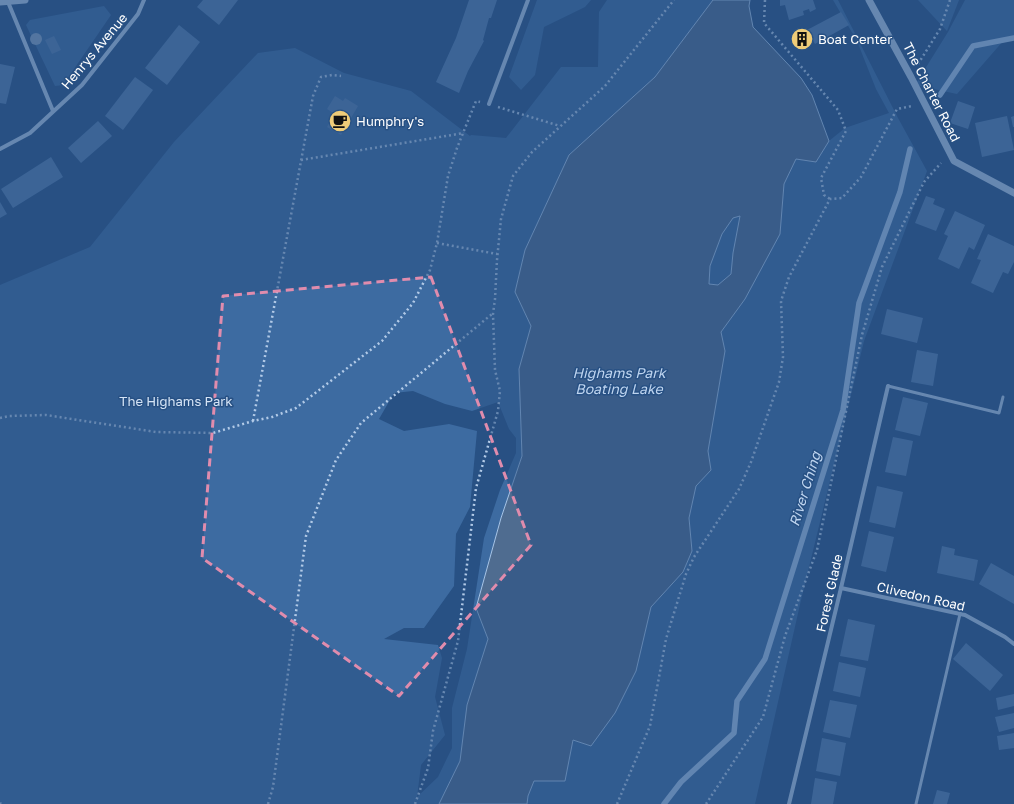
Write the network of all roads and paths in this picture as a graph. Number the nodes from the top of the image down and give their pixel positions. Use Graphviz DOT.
graph roads {
  1 [pos="25,0"];
  2 [pos="144,0"];
  3 [pos="528,0"];
  4 [pos="674,0"];
  5 [pos="765,0"];
  6 [pos="869,0"];
  7 [pos="950,0"];
  8 [pos="4,2"];
  9 [pos="341,76"];
  10 [pos="911,77"];
  11 [pos="489,104"];
  12 [pos="924,104"];
  13 [pos="53,111"];
  14 [pos="560,126"];
  15 [pos="464,133"];
  16 [pos="0,149"];
  17 [pos="950,154"];
  18 [pos="301,160"];
  19 [pos="1014,193"];
  20 [pos="830,199"];
  21 [pos="437,243"];
  22 [pos="498,254"];
  23 [pos="493,314"];
  24 [pos="888,386"];
  25 [pos="1003,397"];
  26 [pos="0,418"];
  27 [pos="254,421"];
  28 [pos="841,588"];
  29 [pos="960,614"];
  30 [pos="1014,644"];
  31 [pos="268,804"];
  32 [pos="415,804"];
  33 [pos="617,804"];
  34 [pos="706,804"];
  35 [pos="788,804"];
  36 [pos="916,804"];
  1 -- 8 [label="street"];
  2 -- 13 [label="street, Henrys Avenue"];
  3 -- 11 [label="street"];
  4 -- 14 [label="path"];
  5 -- 20 [label="path"];
  6 -- 10 [label="street, The Charter Road"];
  7 -- 10 [label="path"];
  8 -- 13 [label="street, Henrys Avenue"];
  9 -- 18 [label="path"];
  10 -- 12 [label="street, The Charter Road"];
  11 -- 14 [label="path"];
  11 -- 15 [label="path"];
  12 -- 17 [label="street, The Charter Road"];
  12 -- 20 [label="path"];
  13 -- 16 [label="street, Henrys Avenue"];
  14 -- 22 [label="path"];
  15 -- 18 [label="path"];
  15 -- 21 [label="path"];
  17 -- 19 [label="street"];
  17 -- 34 [label="path"];
  18 -- 27 [label="path"];
  20 -- 33 [label="path"];
  21 -- 22 [label="path"];
  21 -- 27 [label="path"];
  22 -- 23 [label="path"];
  23 -- 31 [label="path"];
  23 -- 32 [label="path"];
  24 -- 25 [label="lane"];
  24 -- 28 [label="street, Forest Glade"];
  26 -- 27 [label="path"];
  28 -- 29 [label="street, Clivedon Road"];
  28 -- 35 [label="street, Forest Glade"];
  29 -- 30 [label="street, Clivedon Road"];
  29 -- 36 [label="lane"];
}
